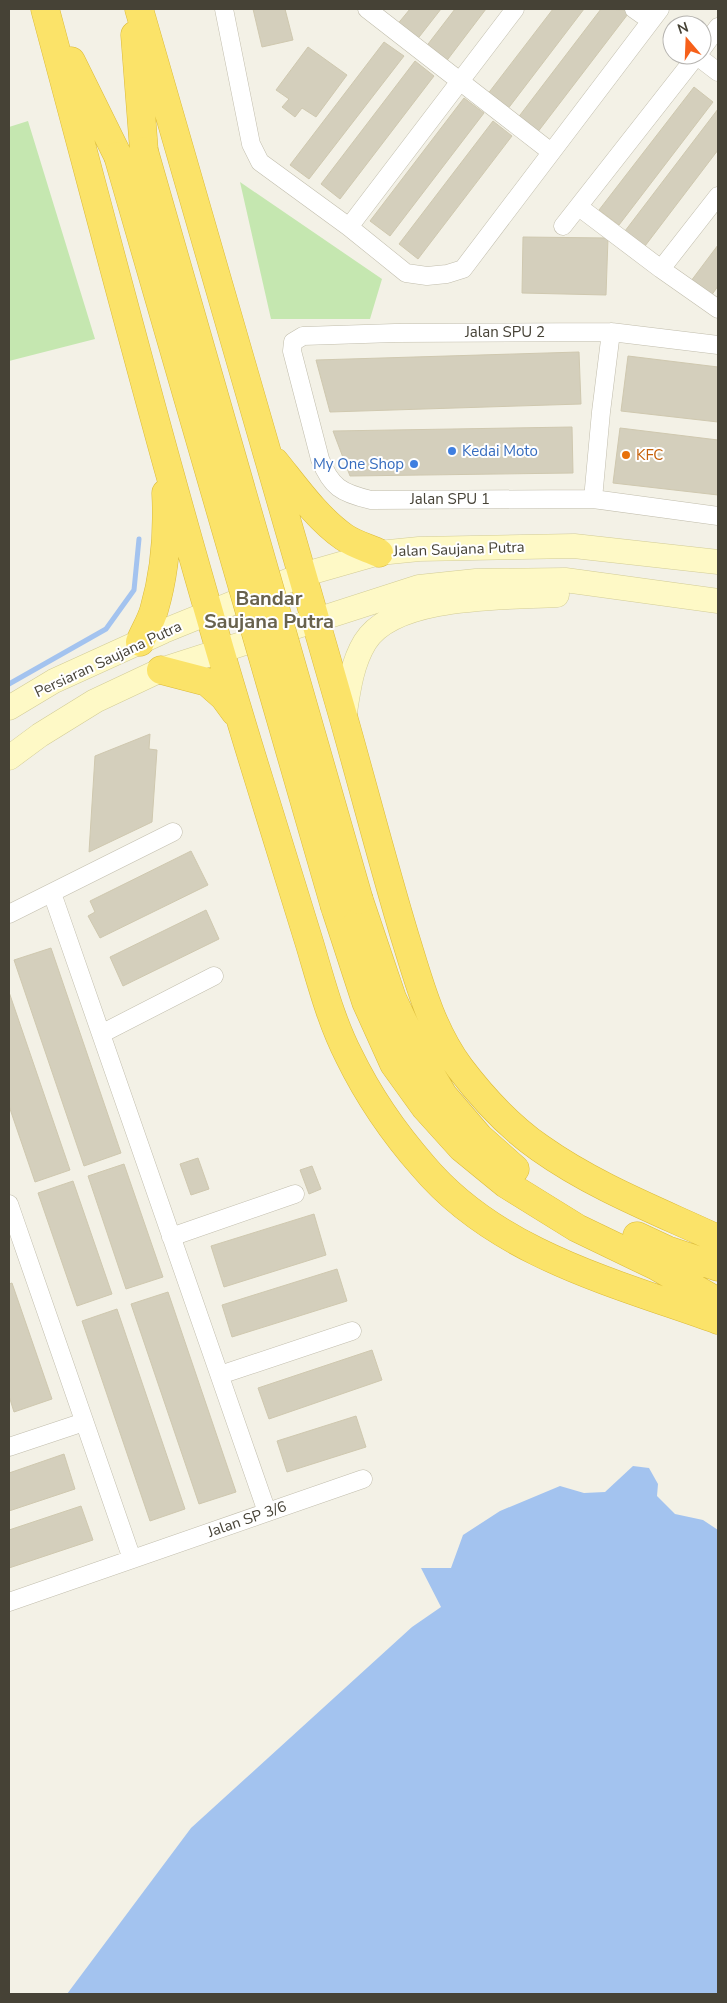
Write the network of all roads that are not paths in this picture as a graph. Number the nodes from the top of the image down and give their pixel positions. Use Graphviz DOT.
graph roads {
  1 [pos="45,9"];
  2 [pos="133,9"];
  3 [pos="140,9"];
  4 [pos="224,9"];
  5 [pos="367,9"];
  6 [pos="515,9"];
  7 [pos="634,9"];
  8 [pos="655,15"];
  9 [pos="689,65"];
  10 [pos="460,81"];
  11 [pos="551,152"];
  12 [pos="131,153"];
  13 [pos="718,196"];
  14 [pos="579,207"];
  15 [pos="563,226"];
  16 [pos="348,227"];
  17 [pos="661,269"];
  18 [pos="718,309"];
  19 [pos="612,332"];
  20 [pos="294,342"];
  21 [pos="718,345"];
  22 [pos="164,450"];
  23 [pos="267,452"];
  24 [pos="593,499"];
  25 [pos="718,516"];
  26 [pos="379,553"];
  27 [pos="718,562"];
  28 [pos="302,575"];
  29 [pos="612,585"];
  30 [pos="718,601"];
  31 [pos="210,612"];
  32 [pos="315,621"];
  33 [pos="140,642"];
  34 [pos="220,651"];
  35 [pos="161,670"];
  36 [pos="9,708"];
  37 [pos="239,718"];
  38 [pos="344,720"];
  39 [pos="9,758"];
  40 [pos="173,832"];
  41 [pos="52,893"];
  42 [pos="347,904"];
  43 [pos="9,914"];
  44 [pos="214,976"];
  45 [pos="101,1034"];
  46 [pos="296,1194"];
  47 [pos="9,1204"];
  48 [pos="171,1237"];
  49 [pos="718,1239"];
  50 [pos="718,1267"];
  51 [pos="718,1302"];
  52 [pos="718,1320"];
  53 [pos="352,1331"];
  54 [pos="220,1375"];
  55 [pos="84,1422"];
  56 [pos="9,1446"];
  57 [pos="363,1479"];
  58 [pos="267,1512"];
  59 [pos="132,1559"];
  60 [pos="9,1602"];
  1 -- 12 [label="highway"];
  1 -- 22 [label="highway"];
  2 -- 12 [label="highway"];
  3 -- 23 [label="highway"];
  4 -- 16 [label="street"];
  5 -- 10 [label="street"];
  6 -- 10 [label="street"];
  7 -- 8 [label="street"];
  8 -- 11 [label="street"];
  9 -- 14 [label="street"];
  10 -- 11 [label="street"];
  10 -- 16 [label="street"];
  11 -- 16 [label="street"];
  12 -- 42 [label="highway, bridge"];
  13 -- 17 [label="street"];
  14 -- 15 [label="street"];
  14 -- 17 [label="street"];
  17 -- 18 [label="street"];
  19 -- 20 [label="street, Jalan SPU 2"];
  19 -- 21 [label="street, Jalan SPU 2"];
  19 -- 24 [label="street"];
  20 -- 24 [label="street, Jalan SPU 1"];
  22 -- 31 [label="highway"];
  22 -- 33 [label="highway"];
  23 -- 26 [label="highway"];
  23 -- 28 [label="highway"];
  24 -- 25 [label="street, Jalan SPU 1"];
  26 -- 27 [label="main road, Jalan Saujana Putra"];
  26 -- 28 [label="main road, Jalan Saujana Putra"];
  28 -- 31 [label="main road, Jalan Saujana Putra"];
  28 -- 32 [label="highway"];
  29 -- 30 [label="main road"];
  29 -- 32 [label="main road"];
  29 -- 38 [label="main road"];
  31 -- 33 [label="main road, Persiaran Saujana Putra"];
  31 -- 34 [label="highway"];
  32 -- 34 [label="main road"];
  32 -- 38 [label="highway"];
  33 -- 36 [label="main road, Persiaran Saujana Putra"];
  34 -- 35 [label="main road"];
  34 -- 37 [label="highway"];
  35 -- 37 [label="highway"];
  35 -- 39 [label="main road"];
  37 -- 52 [label="highway"];
  38 -- 49 [label="highway"];
  40 -- 41 [label="street"];
  41 -- 43 [label="street"];
  41 -- 45 [label="street"];
  42 -- 50 [label="highway"];
  42 -- 51 [label="highway"];
  44 -- 45 [label="street"];
  45 -- 48 [label="street"];
  46 -- 48 [label="street"];
  47 -- 55 [label="street"];
  48 -- 54 [label="street"];
  53 -- 54 [label="street"];
  54 -- 58 [label="street"];
  55 -- 56 [label="street"];
  55 -- 59 [label="street"];
  57 -- 58 [label="street, Jalan SP 3/6"];
  58 -- 59 [label="street, Jalan SP 3/6"];
  59 -- 60 [label="street, Jalan SP 3/6"];
}
